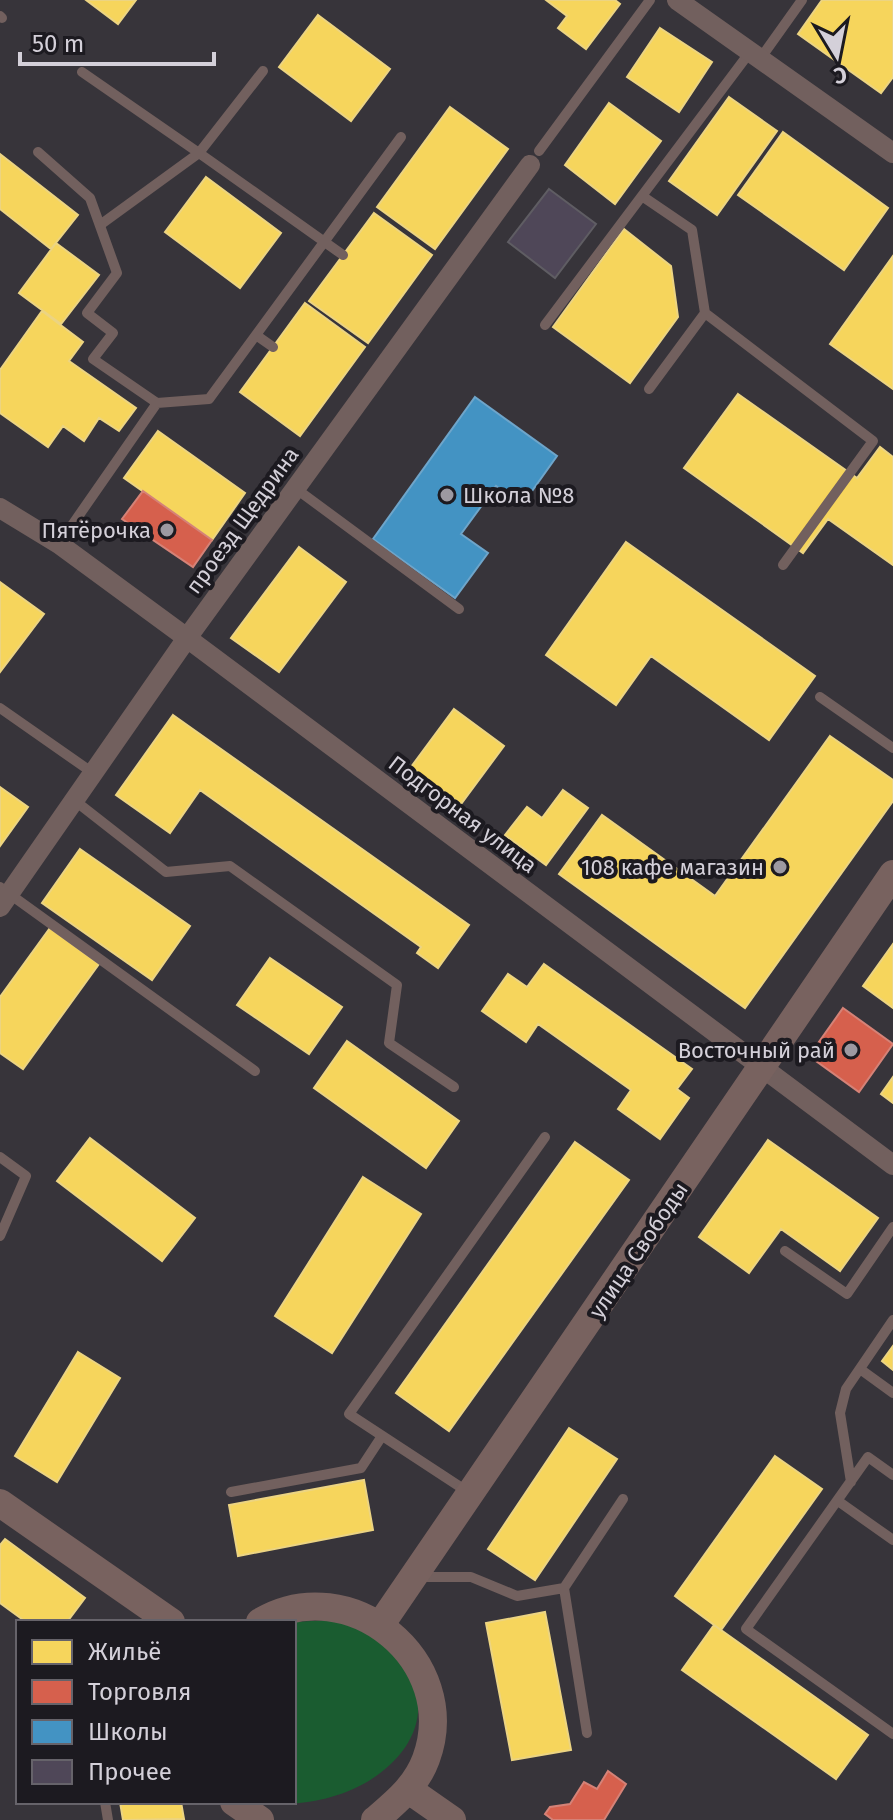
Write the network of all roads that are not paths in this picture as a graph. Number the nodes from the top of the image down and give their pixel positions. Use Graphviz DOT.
graph roads {
  1 [pos="650,0"];
  2 [pos="677,0"];
  3 [pos="802,0"];
  4 [pos="755,56"];
  5 [pos="263,71"];
  6 [pos="82,72"];
  7 [pos="401,137"];
  8 [pos="38,152"];
  9 [pos="199,153"];
  10 [pos="893,153"];
  11 [pos="534,158"];
  12 [pos="642,196"];
  13 [pos="100,225"];
  14 [pos="325,241"];
  15 [pos="343,255"];
  16 [pos="705,313"];
  17 [pos="545,325"];
  18 [pos="256,335"];
  19 [pos="273,347"];
  20 [pos="649,389"];
  21 [pos="157,403"];
  22 [pos="295,488"];
  23 [pos="0,508"];
  24 [pos="59,544"];
  25 [pos="783,565"];
  26 [pos="459,609"];
  27 [pos="187,638"];
  28 [pos="820,697"];
  29 [pos="0,708"];
  30 [pos="893,748"];
  31 [pos="93,773"];
  32 [pos="74,800"];
  33 [pos="893,874"];
  34 [pos="3,896"];
  35 [pos="762,1067"];
  36 [pos="255,1071"];
  37 [pos="454,1087"];
  38 [pos="545,1137"];
  39 [pos="0,1157"];
  40 [pos="893,1165"];
  41 [pos="893,1227"];
  42 [pos="0,1236"];
  43 [pos="785,1251"];
  44 [pos="892,1323"];
  45 [pos="860,1369"];
  46 [pos="893,1393"];
  47 [pos="382,1436"];
  48 [pos="893,1475"];
  49 [pos="851,1482"];
  50 [pos="231,1492"];
  51 [pos="471,1495"];
  52 [pos="623,1499"];
  53 [pos="838,1501"];
  54 [pos="2,1509"];
  55 [pos="893,1540"];
  56 [pos="414,1577"];
  57 [pos="564,1588"];
  58 [pos="168,1620"];
  59 [pos="264,1620"];
  60 [pos="381,1624"];
  61 [pos="587,1733"];
  62 [pos="893,1734"];
  63 [pos="409,1790"];
  64 [pos="237,1804"];
  65 [pos="260,1820"];
  66 [pos="375,1820"];
  67 [pos="452,1820"];
  1 -- 11 [label="lane"];
  2 -- 4 [label="street"];
  3 -- 4 [label="lane"];
  4 -- 10 [label="street"];
  4 -- 12 [label="lane"];
  5 -- 9 [label="lane"];
  6 -- 9 [label="lane"];
  7 -- 14 [label="lane"];
  8 -- 13 [label="lane"];
  9 -- 13 [label="lane"];
  9 -- 14 [label="lane"];
  11 -- 22 [label="street, проезд Щедрина"];
  12 -- 16 [label="lane"];
  12 -- 17 [label="lane"];
  13 -- 21 [label="lane"];
  14 -- 15 [label="lane"];
  14 -- 18 [label="lane"];
  16 -- 20 [label="lane"];
  16 -- 25 [label="lane"];
  18 -- 19 [label="lane"];
  18 -- 21 [label="lane"];
  21 -- 24 [label="lane"];
  22 -- 26 [label="lane"];
  22 -- 27 [label="street, проезд Щедрина"];
  23 -- 24 [label="street, Подгорная улица"];
  24 -- 27 [label="street, Подгорная улица"];
  27 -- 31 [label="street, проезд Щедрина"];
  27 -- 35 [label="street, Подгорная улица"];
  28 -- 30 [label="lane"];
  29 -- 31 [label="lane"];
  31 -- 32 [label="street, проезд Щедрина"];
  32 -- 34 [label="street, проезд Щедрина"];
  32 -- 37 [label="lane"];
  33 -- 35 [label="street, улица Свободы"];
  34 -- 36 [label="lane"];
  35 -- 40 [label="street, Подгорная улица"];
  35 -- 51 [label="street, улица Свободы"];
  38 -- 47 [label="lane"];
  39 -- 42 [label="lane"];
  41 -- 43 [label="lane"];
  44 -- 45 [label="lane"];
  45 -- 46 [label="lane"];
  45 -- 49 [label="lane"];
  47 -- 50 [label="lane"];
  47 -- 51 [label="lane"];
  48 -- 49 [label="lane"];
  49 -- 53 [label="lane"];
  51 -- 56 [label="street, улица Свободы"];
  52 -- 57 [label="lane"];
  53 -- 55 [label="lane"];
  53 -- 62 [label="lane"];
  54 -- 58 [label="street"];
  56 -- 57 [label="lane"];
  56 -- 60 [label="street, улица Свободы"];
  57 -- 61 [label="lane"];
  59 -- 60 [label="street"];
  60 -- 63 [label="street"];
  63 -- 66 [label="street"];
  63 -- 67 [label="street"];
  64 -- 65 [label="street"];
}
